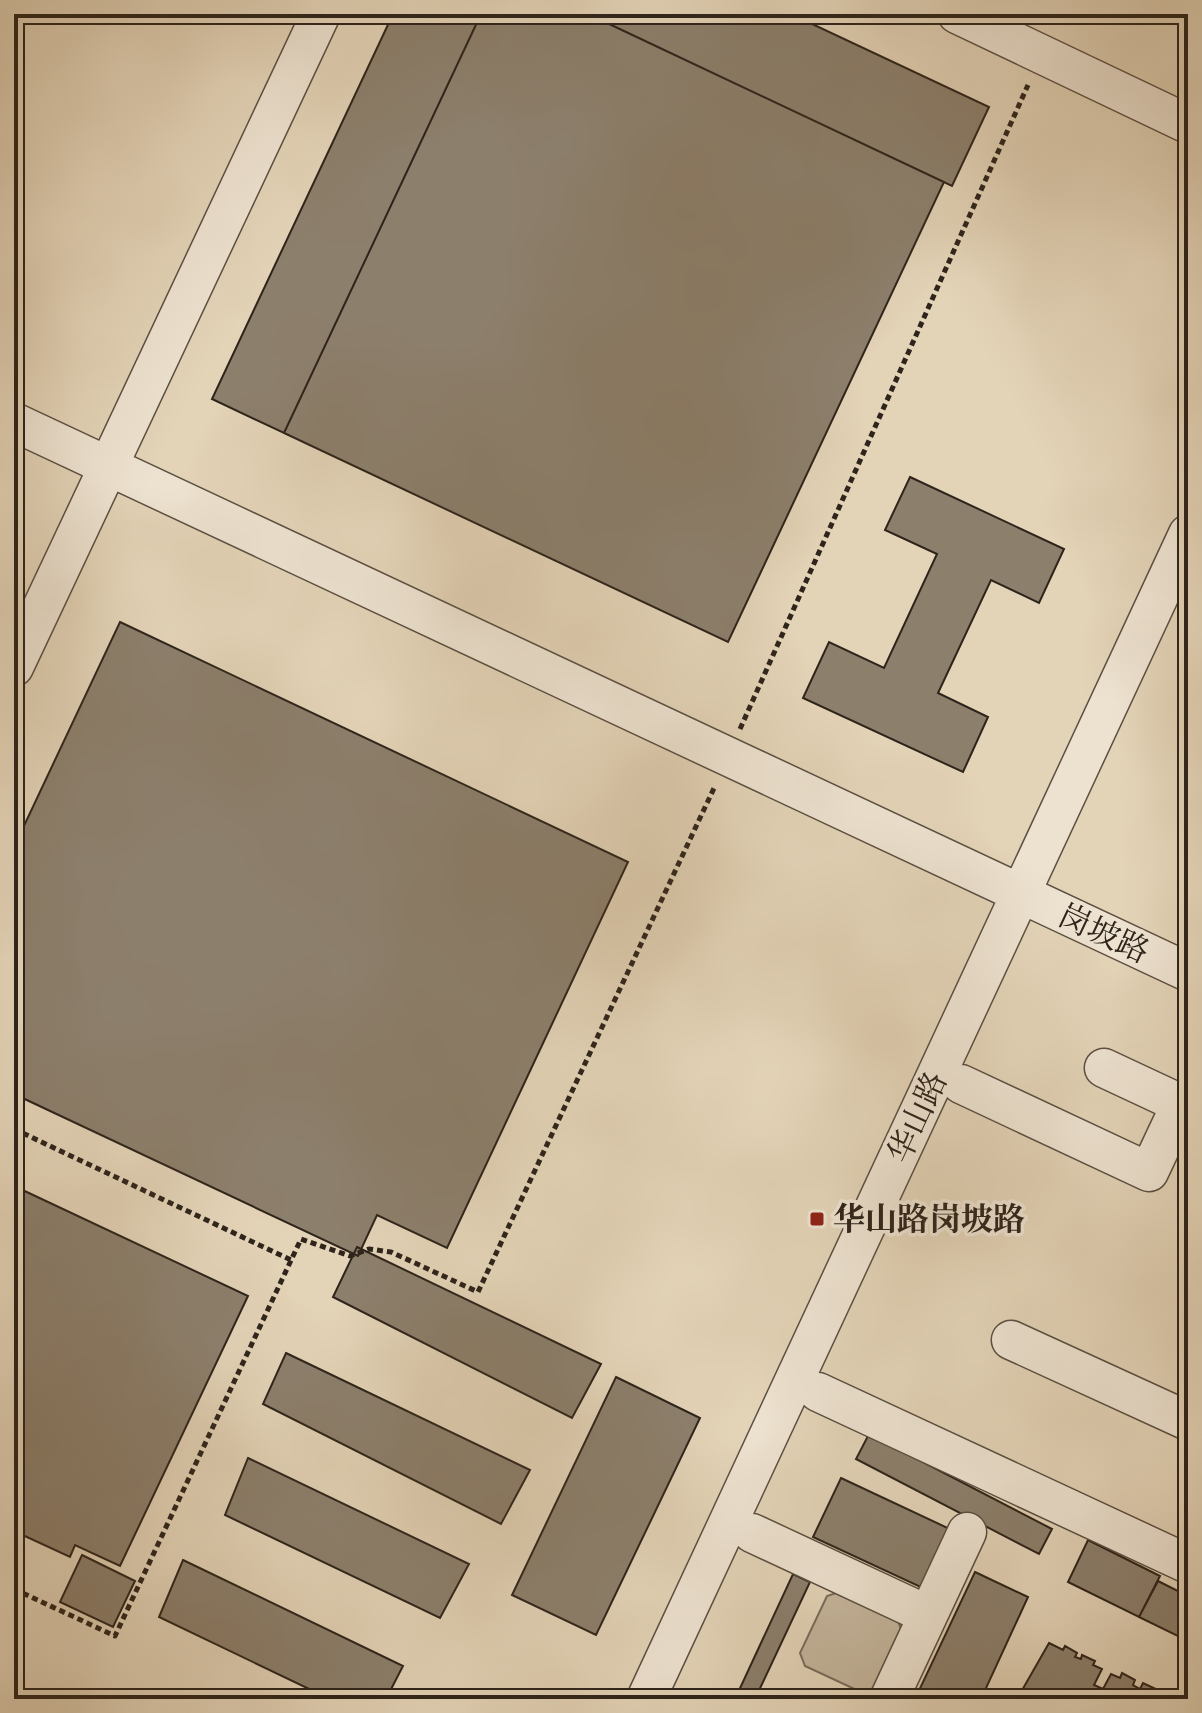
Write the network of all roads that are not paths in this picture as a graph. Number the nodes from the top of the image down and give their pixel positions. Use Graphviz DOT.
graph roads {
  1 [pos="321,14"];
  2 [pos="957,14"];
  3 [pos="1188,124"];
  4 [pos="14,422"];
  5 [pos="107,466"];
  6 [pos="1188,534"];
  7 [pos="1188,597"];
  8 [pos="14,667"];
  9 [pos="1033,899"];
  10 [pos="1188,972"];
  11 [pos="1104,1068"];
  12 [pos="961,1084"];
  13 [pos="1011,1340"];
  14 [pos="818,1392"];
  15 [pos="1188,1421"];
  16 [pos="967,1532"];
  17 [pos="752,1533"];
  18 [pos="1188,1564"];
  19 [pos="928,1615"];
  20 [pos="646,1699"];
  21 [pos="675,1699"];
  22 [pos="889,1699"];
  1 -- 5 [label="street"];
  2 -- 3 [label="street"];
  4 -- 5 [label="street, 岗坡路"];
  5 -- 8 [label="street"];
  5 -- 9 [label="street, 岗坡路"];
  6 -- 9 [label="street, 华山路"];
  7 -- 9 [label="street, 华山路"];
  9 -- 10 [label="street, 岗坡路"];
  9 -- 12 [label="street, 华山路"];
  9 -- 20 [label="street, 华山路"];
  11 -- 12 [label="street"];
  12 -- 14 [label="street, 华山路"];
  13 -- 15 [label="street"];
  14 -- 17 [label="street, 华山路"];
  14 -- 18 [label="street"];
  16 -- 19 [label="street"];
  17 -- 19 [label="street"];
  17 -- 21 [label="street, 华山路"];
  19 -- 22 [label="street"];
}
